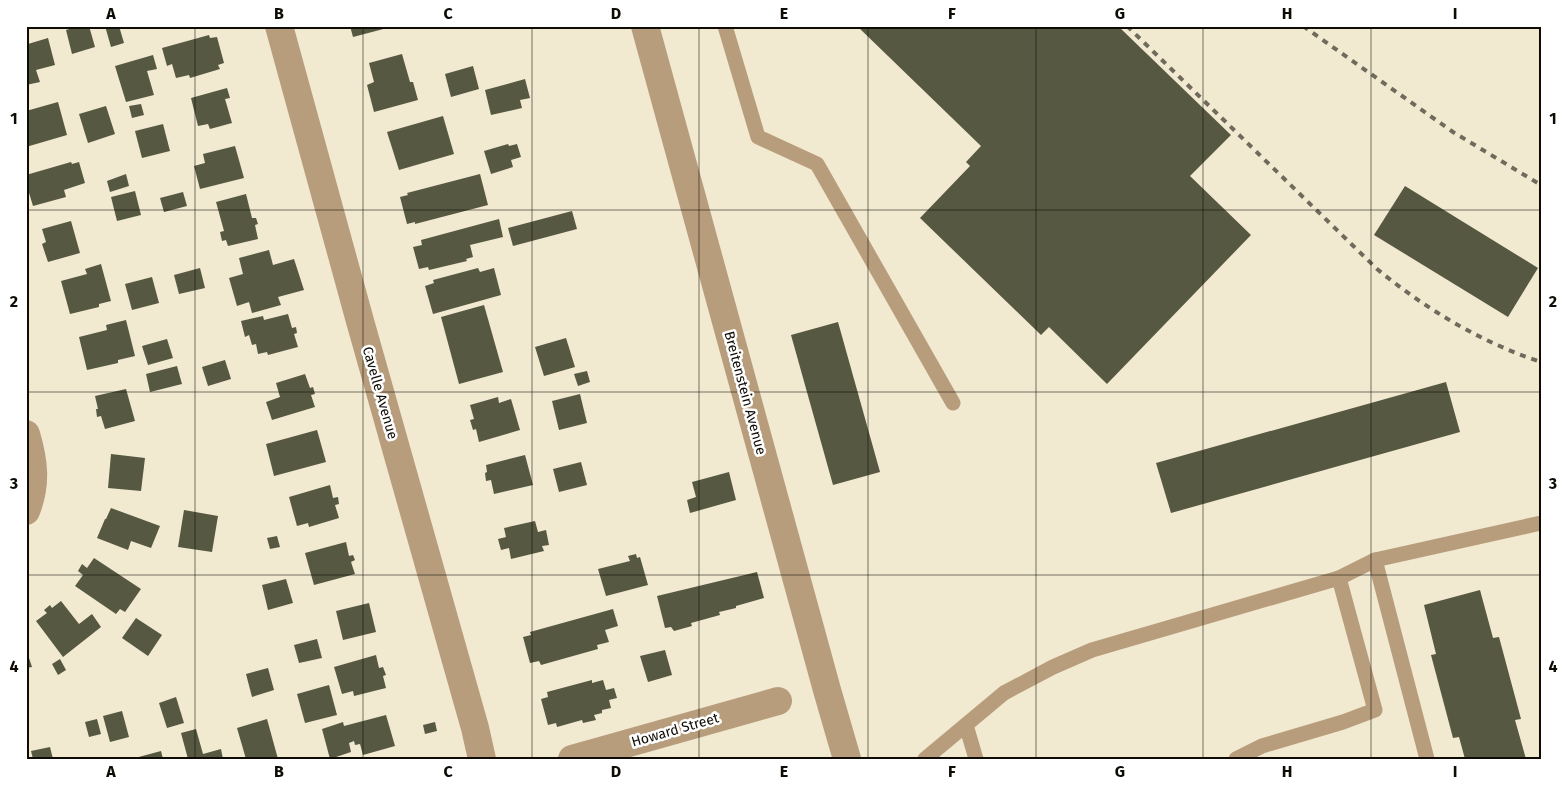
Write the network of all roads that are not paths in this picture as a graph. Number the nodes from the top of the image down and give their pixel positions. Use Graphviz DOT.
graph roads {
  1 [pos="279,26"];
  2 [pos="645,26"];
  3 [pos="725,26"];
  4 [pos="953,404"];
  5 [pos="26,434"];
  6 [pos="26,511"];
  7 [pos="1541,523"];
  8 [pos="1375,560"];
  9 [pos="1339,578"];
  10 [pos="778,701"];
  11 [pos="966,725"];
  12 [pos="586,757"];
  13 [pos="482,759"];
  14 [pos="847,759"];
  15 [pos="925,759"];
  16 [pos="976,759"];
  17 [pos="1236,759"];
  18 [pos="1427,759"];
  1 -- 13 [label="street, Cavelle Avenue"];
  2 -- 14 [label="street, Breitenstein Avenue"];
  3 -- 4 [label="lane"];
  5 -- 6 [label="street"];
  7 -- 8 [label="lane"];
  8 -- 9 [label="lane"];
  8 -- 18 [label="lane"];
  9 -- 11 [label="lane"];
  9 -- 17 [label="lane"];
  10 -- 12 [label="street, Howard Street"];
  11 -- 15 [label="lane"];
  11 -- 16 [label="lane"];
}
